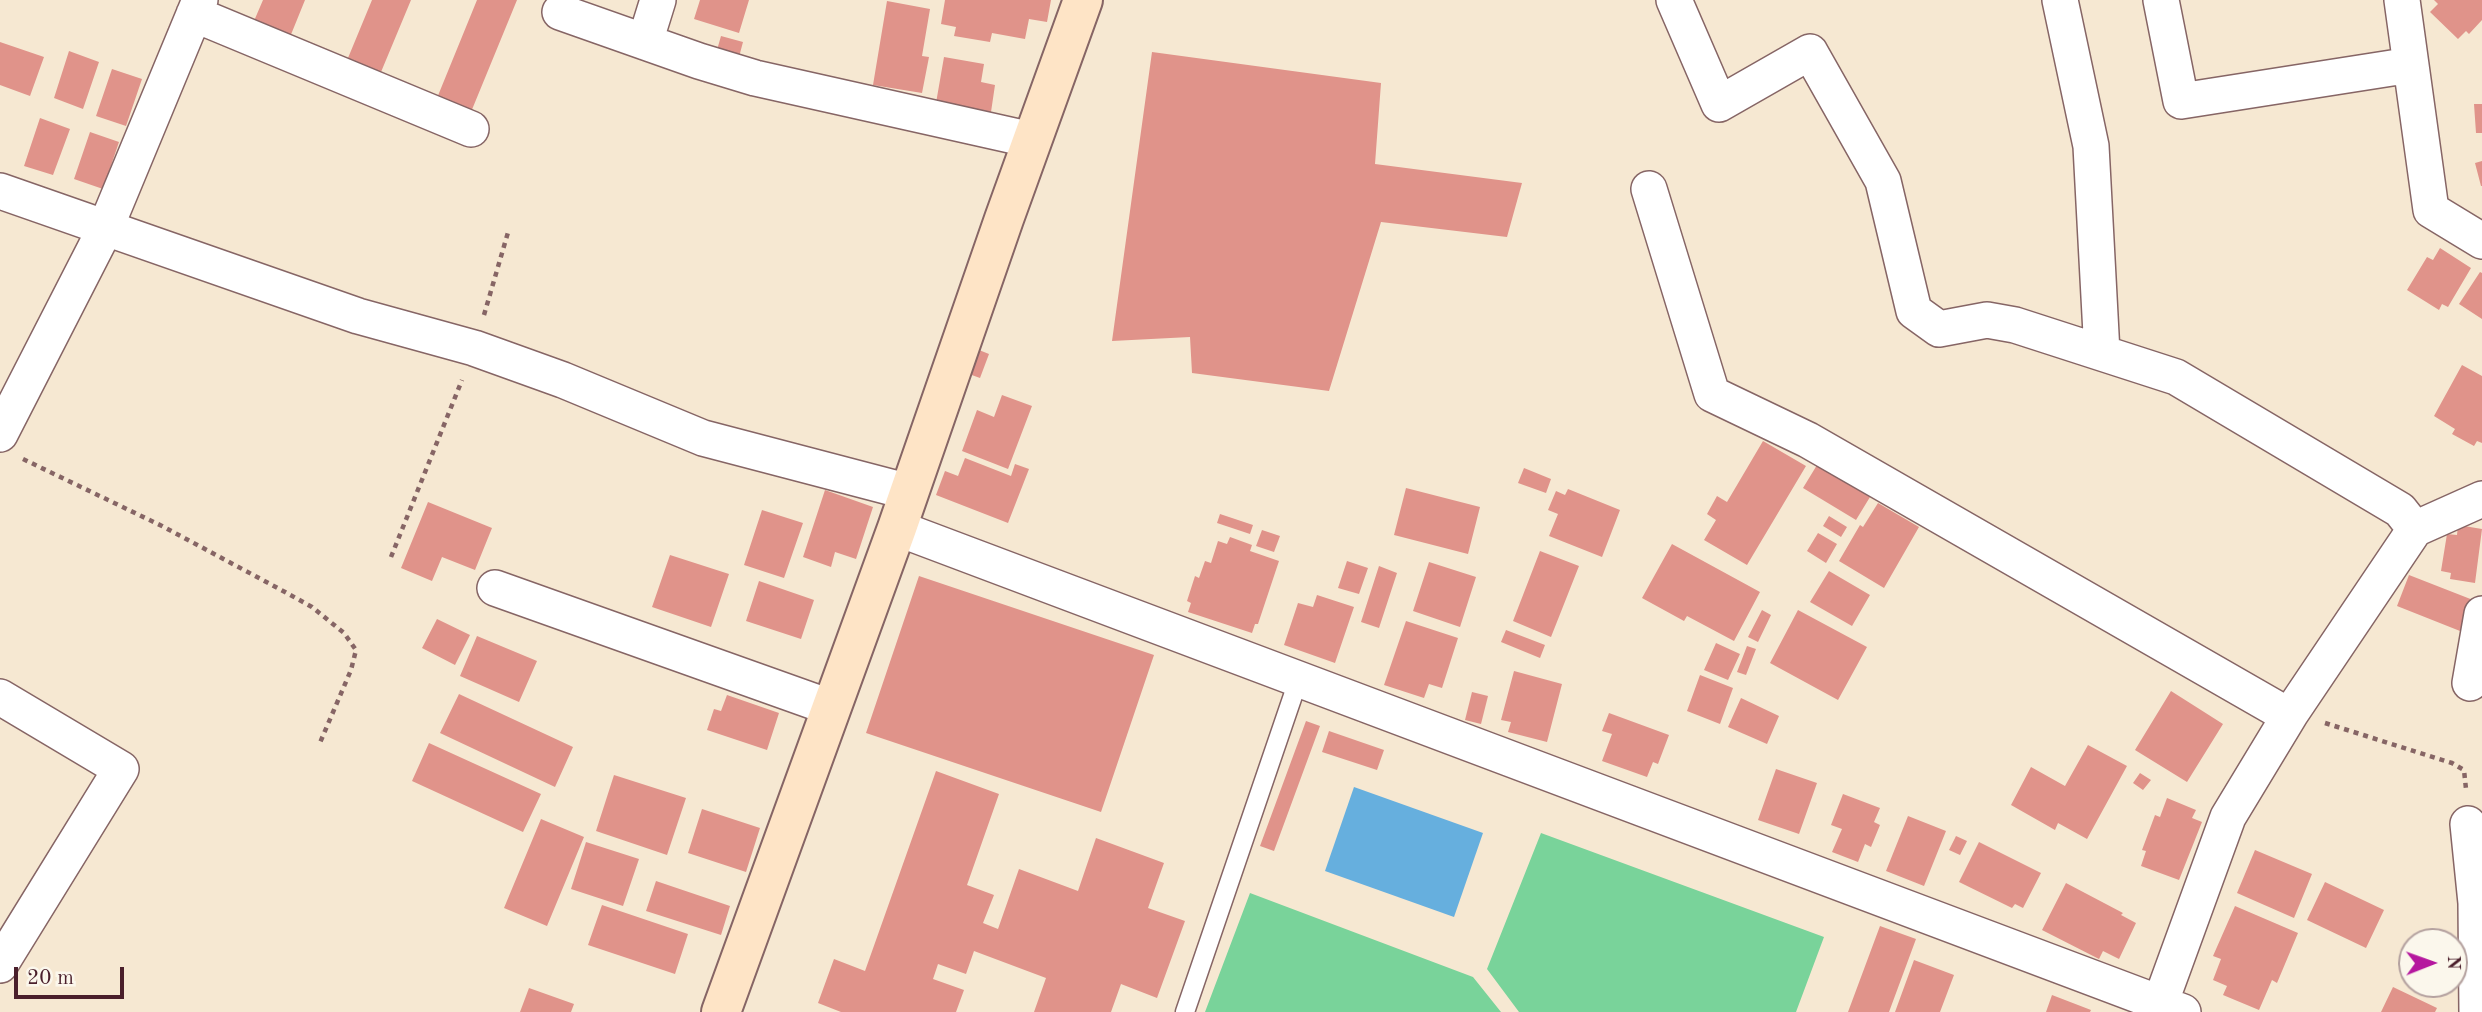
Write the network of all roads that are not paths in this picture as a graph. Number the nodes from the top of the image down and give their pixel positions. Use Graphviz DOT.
graph roads {
  1 [pos="658,0"];
  2 [pos="1083,0"];
  3 [pos="1674,0"];
  4 [pos="2060,0"];
  5 [pos="2161,0"];
  6 [pos="2402,0"];
  7 [pos="197,7"];
  8 [pos="560,12"];
  9 [pos="645,42"];
  10 [pos="2411,65"];
  11 [pos="471,129"];
  12 [pos="1032,140"];
  13 [pos="1649,189"];
  14 [pos="0,191"];
  15 [pos="105,229"];
  16 [pos="2482,241"];
  17 [pos="2102,353"];
  18 [pos="6,444"];
  19 [pos="909,492"];
  20 [pos="2482,499"];
  21 [pos="897,528"];
  22 [pos="2415,529"];
  23 [pos="495,588"];
  24 [pos="2482,614"];
  25 [pos="1299,678"];
  26 [pos="2470,683"];
  27 [pos="0,697"];
  28 [pos="832,708"];
  29 [pos="2290,715"];
  30 [pos="2469,824"];
  31 [pos="0,965"];
  32 [pos="2167,1009"];
  33 [pos="722,1012"];
  34 [pos="1185,1012"];
  35 [pos="2477,1012"];
  1 -- 9 [label="street"];
  2 -- 12 [label="street"];
  3 -- 17 [label="street"];
  4 -- 17 [label="street"];
  5 -- 10 [label="street"];
  6 -- 10 [label="street"];
  7 -- 11 [label="street"];
  7 -- 15 [label="street"];
  8 -- 9 [label="street"];
  9 -- 12 [label="street"];
  10 -- 16 [label="street"];
  12 -- 19 [label="street"];
  13 -- 29 [label="street"];
  14 -- 15 [label="street"];
  15 -- 18 [label="street"];
  15 -- 19 [label="street"];
  17 -- 22 [label="street"];
  19 -- 21 [label="street"];
  20 -- 22 [label="street"];
  21 -- 25 [label="street"];
  21 -- 28 [label="street"];
  22 -- 29 [label="street"];
  23 -- 28 [label="street"];
  24 -- 26 [label="street"];
  25 -- 32 [label="street"];
  25 -- 34 [label="lane"];
  27 -- 31 [label="street"];
  28 -- 33 [label="street"];
  29 -- 32 [label="street"];
  30 -- 35 [label="street"];
}
